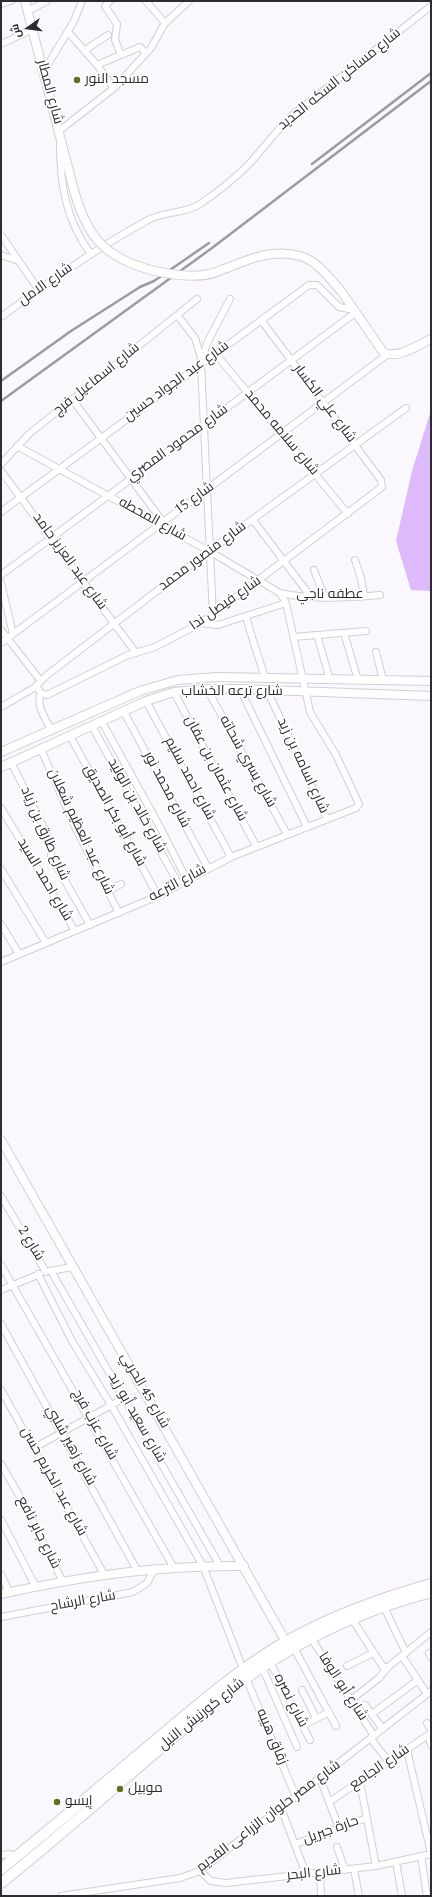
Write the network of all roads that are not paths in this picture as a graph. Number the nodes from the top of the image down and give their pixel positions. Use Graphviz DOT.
graph roads {
  1 [pos="11,1"];
  2 [pos="25,1"];
  3 [pos="47,1"];
  4 [pos="82,1"];
  5 [pos="146,1"];
  6 [pos="188,1"];
  7 [pos="107,3"];
  8 [pos="1,4"];
  9 [pos="431,6"];
  10 [pos="28,11"];
  11 [pos="165,23"];
  12 [pos="33,28"];
  13 [pos="68,32"];
  14 [pos="108,35"];
  15 [pos="1,44"];
  16 [pos="85,50"];
  17 [pos="146,53"];
  18 [pos="121,55"];
  19 [pos="97,65"];
  20 [pos="44,71"];
  21 [pos="114,88"];
  22 [pos="59,131"];
  23 [pos="1,235"];
  24 [pos="91,254"];
  25 [pos="1,255"];
  26 [pos="19,261"];
  27 [pos="38,289"];
  28 [pos="197,299"];
  29 [pos="230,299"];
  30 [pos="355,312"];
  31 [pos="177,315"];
  32 [pos="1,317"];
  33 [pos="261,320"];
  34 [pos="431,339"];
  35 [pos="215,354"];
  36 [pos="388,354"];
  37 [pos="291,361"];
  38 [pos="201,364"];
  39 [pos="248,393"];
  40 [pos="72,399"];
  41 [pos="323,403"];
  42 [pos="406,408"];
  43 [pos="204,426"];
  44 [pos="282,434"];
  45 [pos="101,438"];
  46 [pos="17,446"];
  47 [pos="355,446"];
  48 [pos="1,464"];
  49 [pos="60,469"];
  50 [pos="1,471"];
  51 [pos="316,475"];
  52 [pos="131,479"];
  53 [pos="380,489"];
  54 [pos="206,491"];
  55 [pos="108,496"];
  56 [pos="21,498"];
  57 [pos="1,512"];
  58 [pos="348,514"];
  59 [pos="253,520"];
  60 [pos="161,523"];
  61 [pos="52,538"];
  62 [pos="209,551"];
  63 [pos="355,560"];
  64 [pos="284,562"];
  65 [pos="314,570"];
  66 [pos="1,575"];
  67 [pos="259,580"];
  68 [pos="84,581"];
  69 [pos="1,583"];
  70 [pos="280,593"];
  71 [pos="380,595"];
  72 [pos="364,596"];
  73 [pos="311,597"];
  74 [pos="325,598"];
  75 [pos="286,603"];
  76 [pos="212,616"];
  77 [pos="246,616"];
  78 [pos="201,623"];
  79 [pos="115,624"];
  80 [pos="1,630"];
  81 [pos="366,631"];
  82 [pos="344,633"];
  83 [pos="13,634"];
  84 [pos="317,635"];
  85 [pos="293,637"];
  86 [pos="7,638"];
  87 [pos="1,643"];
  88 [pos="376,652"];
  89 [pos="136,653"];
  90 [pos="265,678"];
  91 [pos="303,679"];
  92 [pos="40,680"];
  93 [pos="330,680"];
  94 [pos="358,680"];
  95 [pos="383,680"];
  96 [pos="431,681"];
  97 [pos="36,686"];
  98 [pos="207,689"];
  99 [pos="240,689"];
  100 [pos="268,690"];
  101 [pos="174,692"];
  102 [pos="306,692"];
  103 [pos="41,693"];
  104 [pos="431,696"];
  105 [pos="146,701"];
  106 [pos="1,707"];
  107 [pos="124,712"];
  108 [pos="102,722"];
  109 [pos="92,726"];
  110 [pos="51,730"];
  111 [pos="70,736"];
  112 [pos="41,749"];
  113 [pos="1,752"];
  114 [pos="12,762"];
  115 [pos="1,767"];
  116 [pos="1,808"];
  117 [pos="356,808"];
  118 [pos="327,819"];
  119 [pos="307,827"];
  120 [pos="287,834"];
  121 [pos="256,846"];
  122 [pos="231,857"];
  123 [pos="208,868"];
  124 [pos="1,869"];
  125 [pos="7,880"];
  126 [pos="187,880"];
  127 [pos="1,883"];
  128 [pos="121,884"];
  129 [pos="179,885"];
  130 [pos="108,891"];
  131 [pos="158,896"];
  132 [pos="120,913"];
  133 [pos="1,924"];
  134 [pos="90,925"];
  135 [pos="75,931"];
  136 [pos="46,943"];
  137 [pos="19,954"];
  138 [pos="1,962"];
  139 [pos="1,1140"];
  140 [pos="1,1196"];
  141 [pos="1,1264"];
  142 [pos="73,1267"];
  143 [pos="49,1272"];
  144 [pos="38,1274"];
  145 [pos="13,1284"];
  146 [pos="1,1290"];
  147 [pos="1,1324"];
  148 [pos="1,1390"];
  149 [pos="124,1398"];
  150 [pos="111,1405"];
  151 [pos="89,1417"];
  152 [pos="62,1432"];
  153 [pos="34,1448"];
  154 [pos="1,1464"];
  155 [pos="1,1520"];
  156 [pos="203,1566"];
  157 [pos="220,1566"];
  158 [pos="244,1566"];
  159 [pos="155,1568"];
  160 [pos="174,1568"];
  161 [pos="138,1570"];
  162 [pos="1,1574"];
  163 [pos="104,1574"];
  164 [pos="63,1582"];
  165 [pos="431,1584"];
  166 [pos="36,1587"];
  167 [pos="431,1592"];
  168 [pos="5,1593"];
  169 [pos="384,1607"];
  170 [pos="1,1617"];
  171 [pos="352,1619"];
  172 [pos="431,1632"];
  173 [pos="311,1638"];
  174 [pos="290,1645"];
  175 [pos="373,1653"];
  176 [pos="404,1655"];
  177 [pos="266,1664"];
  178 [pos="347,1666"];
  179 [pos="388,1667"];
  180 [pos="244,1674"];
  181 [pos="418,1680"];
  182 [pos="302,1690"];
  183 [pos="429,1693"];
  184 [pos="351,1700"];
  185 [pos="365,1705"];
  186 [pos="329,1712"];
  187 [pos="372,1714"];
  188 [pos="316,1718"];
  189 [pos="427,1723"];
  190 [pos="302,1726"];
  191 [pos="336,1726"];
  192 [pos="383,1729"];
  193 [pos="430,1732"];
  194 [pos="372,1737"];
  195 [pos="310,1740"];
  196 [pos="431,1745"];
  197 [pos="297,1746"];
  198 [pos="406,1750"];
  199 [pos="388,1762"];
  200 [pos="320,1778"];
  201 [pos="360,1782"];
  202 [pos="296,1797"];
  203 [pos="329,1802"];
  204 [pos="281,1808"];
  205 [pos="367,1818"];
  206 [pos="339,1828"];
  207 [pos="295,1844"];
  208 [pos="337,1847"];
  209 [pos="431,1854"];
  210 [pos="1,1855"];
  211 [pos="421,1856"];
  212 [pos="16,1857"];
  213 [pos="396,1862"];
  214 [pos="376,1866"];
  215 [pos="1,1869"];
  216 [pos="354,1869"];
  217 [pos="345,1870"];
  218 [pos="200,1871"];
  219 [pos="320,1873"];
  220 [pos="306,1874"];
  221 [pos="1,1883"];
  222 [pos="61,1896"];
  223 [pos="321,1896"];
  224 [pos="359,1896"];
  225 [pos="402,1896"];
  226 [pos="428,1896"];
  1 -- 8 [label="street"];
  2 -- 10 [label="street, شارع المطار"];
  3 -- 10 [label="street"];
  4 -- 13 [label="street"];
  5 -- 11 [label="street"];
  6 -- 11 [label="street"];
  7 -- 18 [label="street"];
  9 -- 24 [label="street, شارع مساكن السكه الحديد"];
  10 -- 12 [label="street, شارع المطار"];
  11 -- 17 [label="street"];
  12 -- 15 [label="street"];
  12 -- 20 [label="street, شارع المطار"];
  13 -- 16 [label="street"];
  13 -- 20 [label="street"];
  14 -- 16 [label="street"];
  16 -- 19 [label="street"];
  17 -- 18 [label="street"];
  17 -- 21 [label="street"];
  18 -- 19 [label="street"];
  19 -- 21 [label="street"];
  20 -- 22 [label="street, شارع المطار"];
  21 -- 22 [label="street"];
  22 -- 24 [label="street"];
  22 -- 30 [label="street, شارع المطار, bridge"];
  23 -- 26 [label="street"];
  24 -- 27 [label="street, شارع الامل"];
  25 -- 26 [label="street"];
  26 -- 27 [label="street"];
  27 -- 32 [label="street, شارع الامل"];
  28 -- 31 [label="street, شارع اسماعيل فرج"];
  29 -- 38 [label="street"];
  30 -- 33 [label="street, شارع عبد الجواد حسين"];
  30 -- 36 [label="street, شارع المطار"];
  30 -- 37 [label="street, شارع محمود المصري"];
  31 -- 38 [label="street"];
  31 -- 40 [label="street, شارع اسماعيل فرج"];
  33 -- 35 [label="street, شارع عبد الجواد حسين"];
  33 -- 37 [label="street, شارع علي الكسار"];
  34 -- 36 [label="street"];
  35 -- 38 [label="street, شارع عبد الجواد حسين"];
  35 -- 39 [label="street, شارع سلامه محمد"];
  36 -- 41 [label="street, شارع 15"];
  37 -- 39 [label="street, شارع محمود المصري"];
  37 -- 41 [label="street, شارع علي الكسار"];
  38 -- 43 [label="street"];
  38 -- 45 [label="street, شارع عبد الجواد حسين"];
  39 -- 43 [label="street, شارع محمود المصري"];
  39 -- 44 [label="street, شارع سلامه محمد"];
  40 -- 45 [label="street"];
  40 -- 46 [label="street, شارع اسماعيل فرج"];
  41 -- 44 [label="street, شارع 15"];
  41 -- 47 [label="street, شارع علي الكسار"];
  42 -- 47 [label="street, شارع منصور محمد"];
  43 -- 52 [label="street, شارع محمود المصري"];
  43 -- 54 [label="street"];
  44 -- 51 [label="street, شارع سلامه محمد"];
  44 -- 54 [label="street, شارع 15"];
  45 -- 49 [label="street, شارع عبد الجواد حسين"];
  45 -- 52 [label="street"];
  46 -- 48 [label="street, شارع اسماعيل فرج"];
  46 -- 49 [label="street, شارع المحطه"];
  47 -- 51 [label="street, شارع منصور محمد"];
  47 -- 53 [label="street, شارع علي الكسار"];
  49 -- 55 [label="street, شارع المحطه"];
  49 -- 56 [label="street, شارع عبد الجواد حسين"];
  50 -- 56 [label="street, شارع عبد العزيز حامد"];
  51 -- 58 [label="street, شارع سلامه محمد"];
  51 -- 59 [label="street, شارع منصور محمد"];
  52 -- 55 [label="street, شارع محمود المصري"];
  52 -- 60 [label="street"];
  53 -- 58 [label="street, شارع فيصل ندا"];
  54 -- 60 [label="street, شارع 15"];
  54 -- 62 [label="street"];
  55 -- 60 [label="street, شارع المحطه"];
  55 -- 61 [label="street, شارع محمود المصري"];
  56 -- 57 [label="street, شارع عبد الجواد حسين"];
  56 -- 61 [label="street, شارع عبد العزيز حامد"];
  58 -- 64 [label="street, شارع فيصل ندا"];
  59 -- 62 [label="street, شارع منصور محمد"];
  59 -- 64 [label="street"];
  60 -- 62 [label="street, شارع المحطه"];
  60 -- 68 [label="street, شارع 15"];
  61 -- 66 [label="street, شارع محمود المصري"];
  61 -- 68 [label="street, شارع عبد العزيز حامد"];
  62 -- 67 [label="street, شارع المحطه"];
  62 -- 76 [label="street"];
  62 -- 79 [label="street, شارع منصور محمد"];
  63 -- 72 [label="street"];
  64 -- 67 [label="street, شارع فيصل ندا"];
  64 -- 73 [label="street"];
  65 -- 74 [label="street"];
  67 -- 70 [label="street, شارع المحطه"];
  67 -- 76 [label="street, شارع فيصل ندا"];
  68 -- 79 [label="street, شارع عبد العزيز حامد"];
  68 -- 83 [label="street, شارع 15"];
  69 -- 83 [label="street"];
  70 -- 73 [label="street, عطفه ناجي"];
  70 -- 75 [label="street, شارع المحطه"];
  71 -- 72 [label="street, عطفه ناجي"];
  72 -- 74 [label="street, عطفه ناجي"];
  73 -- 74 [label="street, عطفه ناجي"];
  75 -- 77 [label="street"];
  75 -- 85 [label="street, شارع المحطه"];
  76 -- 78 [label="street, شارع فيصل ندا"];
  77 -- 78 [label="street"];
  77 -- 90 [label="street"];
  78 -- 89 [label="street, شارع فيصل ندا"];
  79 -- 89 [label="street, شارع عبد العزيز حامد"];
  79 -- 92 [label="street, شارع منصور محمد"];
  80 -- 86 [label="street"];
  81 -- 82 [label="street"];
  82 -- 84 [label="street"];
  82 -- 94 [label="street"];
  83 -- 86 [label="street, شارع 15"];
  84 -- 85 [label="street"];
  84 -- 93 [label="street"];
  85 -- 91 [label="street, شارع المحطه"];
  86 -- 87 [label="street, شارع 15"];
  86 -- 92 [label="street"];
  88 -- 95 [label="street"];
  89 -- 103 [label="street, شارع فيصل ندا"];
  90 -- 91 [label="street, شارع ترعه الخشاب"];
  90 -- 110 [label="street, شارع ترعه الخشاب"];
  91 -- 93 [label="street, شارع ترعه الخشاب"];
  91 -- 102 [label="street, شارع المحطه"];
  92 -- 97 [label="street, شارع منصور محمد"];
  93 -- 94 [label="street, شارع ترعه الخشاب"];
  94 -- 95 [label="street, شارع ترعه الخشاب"];
  95 -- 96 [label="street, شارع ترعه الخشاب"];
  97 -- 103 [label="street"];
  97 -- 106 [label="street, شارع منصور محمد"];
  98 -- 99 [label="street, شارع ترعه الخشاب"];
  98 -- 101 [label="street, شارع ترعه الخشاب"];
  98 -- 120 [label="street, شارع يسري شحاته"];
  99 -- 100 [label="street, شارع ترعه الخشاب"];
  99 -- 119 [label="street"];
  100 -- 102 [label="street, شارع ترعه الخشاب"];
  100 -- 118 [label="street, شارع اسامه بن زيد"];
  101 -- 105 [label="street, شارع ترعه الخشاب"];
  101 -- 121 [label="street, شارع عثمان بن عفان"];
  102 -- 104 [label="street, شارع ترعه الخشاب"];
  102 -- 117 [label="street, شارع المحطه"];
  103 -- 110 [label="street"];
  105 -- 107 [label="street, شارع ترعه الخشاب"];
  105 -- 122 [label="street, شارع احمد سليم"];
  107 -- 108 [label="street, شارع ترعه الخشاب"];
  107 -- 123 [label="street, شارع محمد نور"];
  108 -- 109 [label="street, شارع ترعه الخشاب"];
  108 -- 126 [label="street"];
  109 -- 111 [label="street, شارع ترعه الخشاب"];
  109 -- 129 [label="street, شارع خالد بن الوليد"];
  110 -- 113 [label="street, شارع ترعه الخشاب"];
  111 -- 112 [label="street, شارع ترعه الخشاب"];
  111 -- 131 [label="street, شارع أبو بكر الصديق"];
  112 -- 114 [label="street, شارع ترعه الخشاب"];
  112 -- 130 [label="street, شارع عبد العظيم شعلان"];
  114 -- 115 [label="street, شارع ترعه الخشاب"];
  114 -- 134 [label="street, شارع طارق بن زياد"];
  116 -- 135 [label="street, شارع احمد السيد"];
  117 -- 118 [label="street, شارع الترعه"];
  118 -- 119 [label="street, شارع الترعه"];
  119 -- 120 [label="street, شارع الترعه"];
  120 -- 121 [label="street, شارع الترعه"];
  121 -- 122 [label="street, شارع الترعه"];
  122 -- 123 [label="street, شارع الترعه"];
  123 -- 126 [label="street, شارع الترعه"];
  124 -- 125 [label="street"];
  125 -- 127 [label="street"];
  125 -- 136 [label="street"];
  126 -- 129 [label="street, شارع الترعه"];
  128 -- 130 [label="street"];
  129 -- 131 [label="street, شارع الترعه"];
  130 -- 132 [label="street, شارع عبد العظيم شعلان"];
  131 -- 132 [label="street, شارع الترعه"];
  132 -- 134 [label="street, شارع الترعه"];
  133 -- 137 [label="street"];
  134 -- 135 [label="street, شارع الترعه"];
  135 -- 136 [label="street, شارع الترعه"];
  136 -- 137 [label="street, شارع الترعه"];
  137 -- 138 [label="street, شارع الترعه"];
  139 -- 142 [label="street, شارع 45 الحربي"];
  140 -- 143 [label="street, شارع 2"];
  141 -- 145 [label="street, شارع عزب فرج"];
  142 -- 143 [label="street"];
  142 -- 158 [label="street, شارع 45 الحربي"];
  143 -- 144 [label="street"];
  143 -- 149 [label="street, شارع سعيد أبو زيد"];
  144 -- 145 [label="street"];
  144 -- 150 [label="street, زقاق هيبه"];
  145 -- 146 [label="street"];
  145 -- 151 [label="street, شارع عزب فرج"];
  147 -- 152 [label="street, شارع زهير شلبي"];
  148 -- 153 [label="street, شارع عبد الكريم حسن"];
  149 -- 150 [label="street"];
  149 -- 157 [label="street, شارع سعيد أبو زيد"];
  150 -- 151 [label="street"];
  150 -- 156 [label="street, زقاق هيبه"];
  151 -- 152 [label="street"];
  151 -- 160 [label="street, شارع عزب فرج"];
  152 -- 153 [label="street"];
  152 -- 161 [label="street, شارع زهير شلبي"];
  153 -- 163 [label="street, شارع عبد الكريم حسن"];
  154 -- 164 [label="street, شارع جابر نافع"];
  155 -- 166 [label="street"];
  156 -- 157 [label="street, شارع الرشاح"];
  156 -- 160 [label="street, شارع الرشاح"];
  156 -- 180 [label="street, زقاق هيبه"];
  157 -- 158 [label="street, شارع الرشاح"];
  158 -- 174 [label="street, شارع 45 الحربي"];
  159 -- 160 [label="street, شارع الرشاح"];
  159 -- 161 [label="street, شارع الرشاح"];
  159 -- 170 [label="street, شارع الرشاح"];
  161 -- 163 [label="street, شارع الرشاح"];
  162 -- 168 [label="street"];
  163 -- 164 [label="street, شارع الرشاح"];
  164 -- 166 [label="street, شارع الرشاح"];
  165 -- 174 [label="highway, شارع كورنيش النيل"];
  166 -- 168 [label="street, شارع الرشاح"];
  167 -- 169 [label="highway, شارع كورنيش النيل"];
  169 -- 171 [label="highway, شارع كورنيش النيل"];
  169 -- 176 [label="street"];
  171 -- 173 [label="highway, شارع كورنيش النيل"];
  171 -- 175 [label="street"];
  172 -- 176 [label="street"];
  173 -- 174 [label="highway, شارع كورنيش النيل"];
  173 -- 184 [label="street, شارع أبو الوفا"];
  174 -- 177 [label="highway, شارع كورنيش النيل"];
  174 -- 180 [label="highway, شارع كورنيش النيل"];
  174 -- 186 [label="street"];
  175 -- 178 [label="street"];
  175 -- 179 [label="street"];
  176 -- 179 [label="street"];
  176 -- 181 [label="street"];
  177 -- 180 [label="highway, شارع كورنيش النيل"];
  177 -- 190 [label="street, شارع نصره"];
  177 -- 197 [label="street"];
  179 -- 184 [label="street"];
  180 -- 202 [label="street, زقاق هيبه"];
  180 -- 212 [label="highway, شارع كورنيش النيل"];
  180 -- 221 [label="highway, شارع كورنيش النيل"];
  181 -- 183 [label="street"];
  181 -- 187 [label="street"];
  182 -- 188 [label="street"];
  183 -- 192 [label="street, شارع مصر حلوان الزراعى القديم"];
  184 -- 194 [label="street, شارع أبو الوفا"];
  185 -- 187 [label="street"];
  186 -- 188 [label="street"];
  186 -- 191 [label="street"];
  187 -- 192 [label="street"];
  188 -- 190 [label="street"];
  189 -- 193 [label="street"];
  190 -- 195 [label="street, شارع نصره"];
  192 -- 194 [label="street, شارع مصر حلوان الزراعى القديم"];
  193 -- 196 [label="street"];
  193 -- 198 [label="street, شارع الجامع"];
  194 -- 199 [label="street, شارع أبو الوفا"];
  194 -- 200 [label="street, شارع مصر حلوان الزراعى القديم"];
  198 -- 199 [label="street, شارع الجامع"];
  198 -- 209 [label="street"];
  199 -- 201 [label="street, شارع الجامع"];
  200 -- 202 [label="street, شارع مصر حلوان الزراعى القديم"];
  200 -- 203 [label="street"];
  201 -- 203 [label="street, شارع الجامع"];
  201 -- 205 [label="street"];
  202 -- 204 [label="street, شارع مصر حلوان الزراعى القديم"];
  203 -- 206 [label="street"];
  204 -- 207 [label="street"];
  204 -- 218 [label="street, شارع مصر حلوان الزراعى القديم"];
  205 -- 206 [label="street, حارة جبريل"];
  205 -- 214 [label="street"];
  206 -- 207 [label="street, حارة جبريل"];
  207 -- 220 [label="street"];
  208 -- 217 [label="street"];
  209 -- 211 [label="street, شارع البحر"];
  210 -- 212 [label="street"];
  211 -- 213 [label="street, شارع البحر"];
  211 -- 226 [label="street"];
  212 -- 215 [label="highway, شارع كورنيش النيل"];
  213 -- 214 [label="street, شارع البحر"];
  213 -- 225 [label="street"];
  214 -- 216 [label="street, شارع البحر"];
  216 -- 217 [label="street, شارع البحر"];
  216 -- 224 [label="street"];
  217 -- 219 [label="street, شارع البحر"];
  218 -- 220 [label="street, شارع البحر"];
  218 -- 222 [label="street, شارع مصر حلوان الزراعى القديم"];
  219 -- 220 [label="street, شارع البحر"];
  219 -- 223 [label="street"];
}
